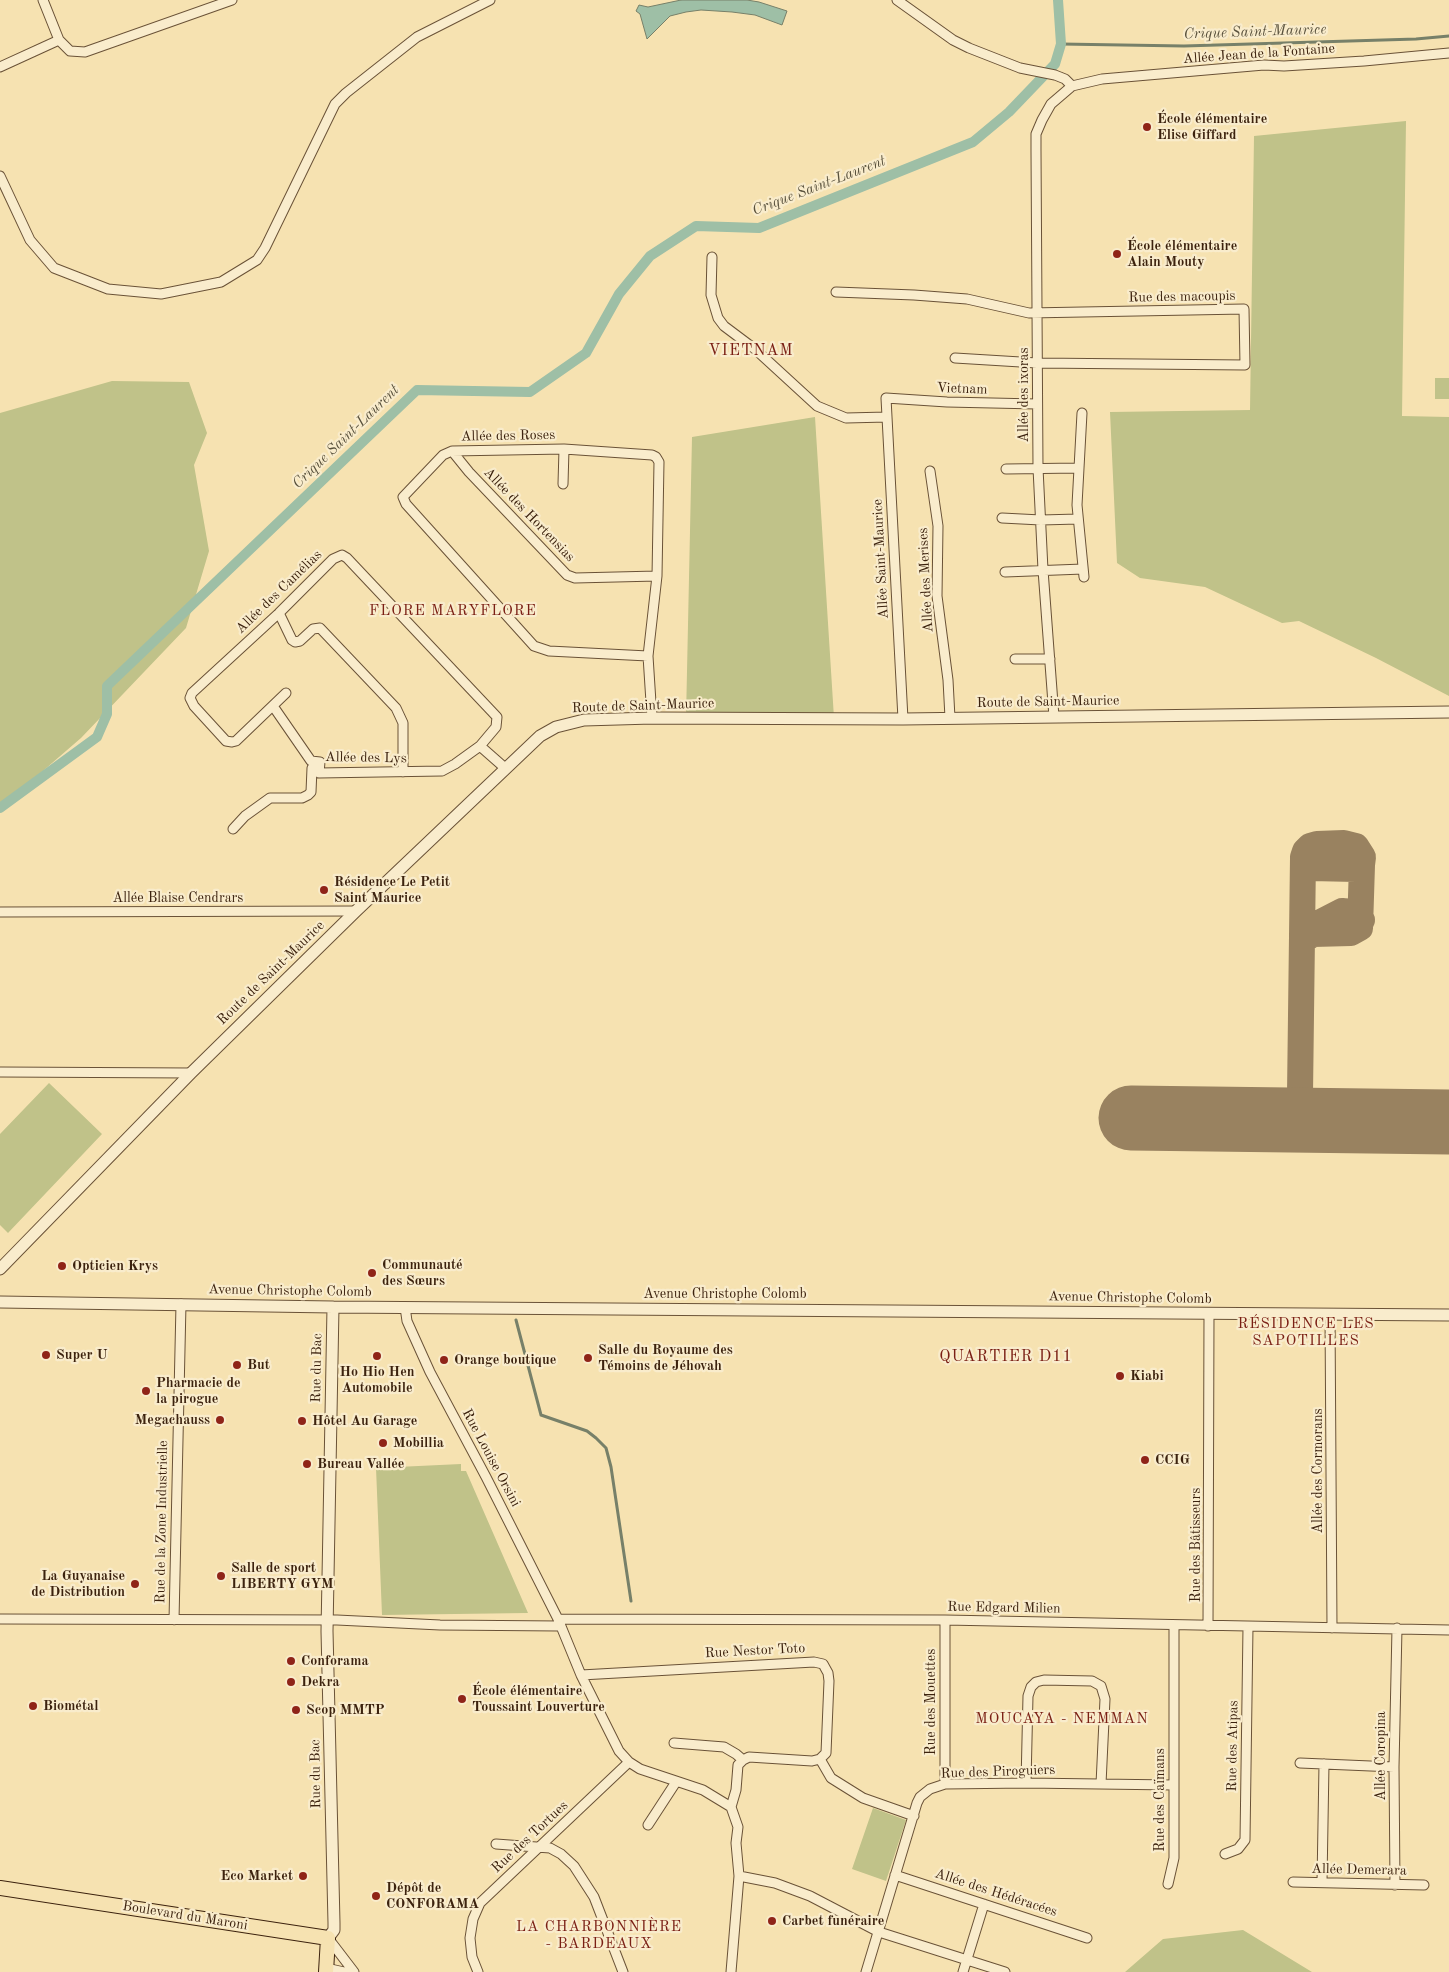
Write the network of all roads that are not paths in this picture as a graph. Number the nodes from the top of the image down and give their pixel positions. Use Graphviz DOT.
graph roads {
  1 [pos="44,0"];
  2 [pos="232,0"];
  3 [pos="490,0"];
  4 [pos="897,0"];
  5 [pos="59,40"];
  6 [pos="1449,53"];
  7 [pos="0,67"];
  8 [pos="1072,86"];
  9 [pos="0,176"];
  10 [pos="712,256"];
  11 [pos="836,292"];
  12 [pos="1037,313"];
  13 [pos="955,358"];
  14 [pos="1037,363"];
  15 [pos="886,398"];
  16 [pos="1037,404"];
  17 [pos="1082,413"];
  18 [pos="887,417"];
  19 [pos="564,449"];
  20 [pos="452,451"];
  21 [pos="1038,468"];
  22 [pos="1078,468"];
  23 [pos="1006,469"];
  24 [pos="930,471"];
  25 [pos="563,484"];
  26 [pos="1002,518"];
  27 [pos="1078,519"];
  28 [pos="1041,520"];
  29 [pos="1042,570"];
  30 [pos="1005,572"];
  31 [pos="657,576"];
  32 [pos="279,612"];
  33 [pos="648,656"];
  34 [pos="1015,659"];
  35 [pos="1050,659"];
  36 [pos="286,693"];
  37 [pos="273,706"];
  38 [pos="1449,712"];
  39 [pos="652,718"];
  40 [pos="950,718"];
  41 [pos="1054,718"];
  42 [pos="903,719"];
  43 [pos="480,746"];
  44 [pos="320,762"];
  45 [pos="505,768"];
  46 [pos="403,772"];
  47 [pos="233,829"];
  48 [pos="356,911"];
  49 [pos="0,912"];
  50 [pos="0,1072"];
  51 [pos="190,1073"];
  52 [pos="0,1269"];
  53 [pos="0,1302"];
  54 [pos="181,1304"];
  55 [pos="333,1307"];
  56 [pos="405,1307"];
  57 [pos="1209,1314"];
  58 [pos="1330,1314"];
  59 [pos="1449,1315"];
  60 [pos="0,1619"];
  61 [pos="174,1620"];
  62 [pos="328,1620"];
  63 [pos="945,1620"];
  64 [pos="558,1623"];
  65 [pos="1174,1626"];
  66 [pos="1208,1626"];
  67 [pos="1248,1627"];
  68 [pos="1332,1628"];
  69 [pos="1397,1628"];
  70 [pos="1449,1630"];
  71 [pos="582,1675"];
  72 [pos="674,1743"];
  73 [pos="820,1759"];
  74 [pos="743,1760"];
  75 [pos="629,1762"];
  76 [pos="1300,1763"];
  77 [pos="1324,1764"];
  78 [pos="1394,1767"];
  79 [pos="676,1782"];
  80 [pos="1026,1783"];
  81 [pos="945,1784"];
  82 [pos="1101,1784"];
  83 [pos="1173,1785"];
  84 [pos="731,1807"];
  85 [pos="914,1816"];
  86 [pos="648,1825"];
  87 [pos="496,1844"];
  88 [pos="540,1847"];
  89 [pos="1224,1854"];
  90 [pos="895,1875"];
  91 [pos="738,1876"];
  92 [pos="1293,1882"];
  93 [pos="1322,1882"];
  94 [pos="1168,1884"];
  95 [pos="1395,1885"];
  96 [pos="1424,1885"];
  97 [pos="0,1888"];
  98 [pos="984,1904"];
  99 [pos="879,1932"];
  100 [pos="328,1938"];
  101 [pos="1087,1938"];
  102 [pos="967,1961"];
  103 [pos="326,1970"];
  104 [pos="344,1972"];
  105 [pos="354,1972"];
  106 [pos="478,1972"];
  107 [pos="624,1972"];
  108 [pos="731,1972"];
  109 [pos="866,1972"];
  110 [pos="963,1972"];
  111 [pos="1005,1972"];
  1 -- 5 [label="street"];
  2 -- 5 [label="street"];
  3 -- 9 [label="street"];
  4 -- 8 [label="street"];
  5 -- 7 [label="street"];
  6 -- 8 [label="street, Allée Jean de la Fontaine"];
  8 -- 12 [label="street, Allée des ixoras"];
  10 -- 18 [label="street"];
  11 -- 12 [label="street"];
  12 -- 14 [label="street, Allée des ixoras"];
  12 -- 14 [label="street, Rue des macoupis"];
  13 -- 14 [label="street"];
  14 -- 16 [label="street, Allée des ixoras"];
  15 -- 16 [label="street, Vietnam"];
  15 -- 18 [label="street, Allée Saint-Maurice"];
  16 -- 21 [label="street, Allée des ixoras"];
  17 -- 22 [label="street"];
  18 -- 42 [label="street, Allée Saint-Maurice"];
  19 -- 20 [label="street, Allée des Roses"];
  19 -- 25 [label="street"];
  19 -- 31 [label="street, Allée des Roses"];
  20 -- 31 [label="street, Allée des Hortensias"];
  20 -- 33 [label="street, Allée des Roses"];
  21 -- 22 [label="street"];
  21 -- 23 [label="street"];
  21 -- 28 [label="street, Allée des ixoras"];
  22 -- 27 [label="street"];
  24 -- 40 [label="street, Allée des Merises"];
  26 -- 28 [label="street"];
  27 -- 28 [label="street"];
  27 -- 29 [label="street"];
  28 -- 29 [label="street, Allée des ixoras"];
  29 -- 30 [label="street"];
  29 -- 35 [label="street, Allée des ixoras"];
  31 -- 33 [label="street, Allée des Roses"];
  32 -- 37 [label="street, Allée des Camélias"];
  32 -- 43 [label="street, Allée des Camélias"];
  32 -- 46 [label="street"];
  33 -- 39 [label="street, Allée des Roses"];
  34 -- 35 [label="street"];
  35 -- 41 [label="street, Allée des ixoras"];
  36 -- 37 [label="street"];
  37 -- 44 [label="street"];
  38 -- 41 [label="street, Route de Saint-Maurice"];
  39 -- 42 [label="street, Route de Saint-Maurice"];
  39 -- 45 [label="street, Route de Saint-Maurice"];
  40 -- 41 [label="street, Route de Saint-Maurice"];
  40 -- 42 [label="street, Route de Saint-Maurice"];
  43 -- 45 [label="street"];
  43 -- 46 [label="street, Allée des Lys"];
  44 -- 46 [label="street, Allée des Lys"];
  44 -- 47 [label="street, Allée des Lys"];
  45 -- 48 [label="street, Route de Saint-Maurice"];
  48 -- 49 [label="street, Allée Blaise Cendrars"];
  48 -- 51 [label="street, Route de Saint-Maurice"];
  50 -- 51 [label="street"];
  51 -- 52 [label="street, Route de Saint-Maurice"];
  53 -- 54 [label="street, Avenue Christophe Colomb"];
  54 -- 55 [label="street, Avenue Christophe Colomb"];
  54 -- 61 [label="street, Rue de la Zone Industrielle"];
  55 -- 56 [label="street, Avenue Christophe Colomb"];
  55 -- 62 [label="street, Rue du Bac"];
  56 -- 57 [label="street, Avenue Christophe Colomb"];
  56 -- 64 [label="street, Rue Louise Orsini"];
  57 -- 58 [label="street, Avenue Christophe Colomb"];
  57 -- 66 [label="street, Rue des Bâtisseurs"];
  58 -- 59 [label="street, Avenue Christophe Colomb"];
  58 -- 68 [label="street, Allée des Cormorans"];
  60 -- 61 [label="street, Rue Edgard Milien"];
  61 -- 62 [label="street, Rue Edgard Milien"];
  62 -- 64 [label="street, Rue Edgard Milien"];
  62 -- 100 [label="street, Rue du Bac"];
  63 -- 64 [label="street, Rue Edgard Milien"];
  63 -- 65 [label="street, Rue Edgard Milien"];
  63 -- 81 [label="street, Rue des Mouettes"];
  64 -- 71 [label="street, Rue Louise Orsini"];
  65 -- 66 [label="street, Rue Edgard Milien"];
  65 -- 83 [label="street, Rue des Caïmans"];
  66 -- 67 [label="street, Rue Edgard Milien"];
  67 -- 68 [label="street, Rue Edgard Milien"];
  67 -- 89 [label="street, Rue des Atipas"];
  68 -- 69 [label="street, Rue Edgard Milien"];
  69 -- 70 [label="street, Rue Edgard Milien"];
  69 -- 78 [label="street, Allée Coropina"];
  71 -- 73 [label="street, Rue Nestor Toto"];
  71 -- 75 [label="street, Rue Louise Orsini"];
  72 -- 74 [label="street"];
  73 -- 74 [label="street"];
  73 -- 85 [label="street"];
  74 -- 84 [label="street"];
  75 -- 79 [label="street"];
  75 -- 88 [label="street, Rue des Tortues"];
  76 -- 77 [label="street"];
  77 -- 78 [label="street"];
  77 -- 93 [label="street"];
  78 -- 95 [label="street, Allée Coropina"];
  79 -- 84 [label="street"];
  79 -- 86 [label="street"];
  80 -- 81 [label="street, Rue des Piroguiers"];
  80 -- 82 [label="street, Rue des Piroguiers"];
  80 -- 82 [label="street"];
  81 -- 85 [label="street, Rue des Piroguiers"];
  82 -- 83 [label="street, Rue des Piroguiers"];
  83 -- 94 [label="street, Rue des Caïmans"];
  84 -- 91 [label="street"];
  85 -- 90 [label="street, Rue des Piroguiers"];
  87 -- 88 [label="street"];
  88 -- 106 [label="street, Rue des Tortues"];
  88 -- 107 [label="street"];
  90 -- 98 [label="street, Allée des Hédéracées"];
  90 -- 99 [label="street, Rue des Piroguiers"];
  91 -- 99 [label="street"];
  91 -- 108 [label="street"];
  92 -- 93 [label="street, Allée Demerara"];
  93 -- 95 [label="street, Allée Demerara"];
  95 -- 96 [label="street, Allée Demerara"];
  97 -- 100 [label="main road, Boulevard du Maroni"];
  98 -- 101 [label="street, Allée des Hédéracées"];
  98 -- 102 [label="street"];
  99 -- 102 [label="street"];
  99 -- 109 [label="street, Rue des Piroguiers"];
  100 -- 103 [label="main road"];
  100 -- 105 [label="street"];
  102 -- 110 [label="street"];
  102 -- 111 [label="street"];
  103 -- 104 [label="street"];
}
